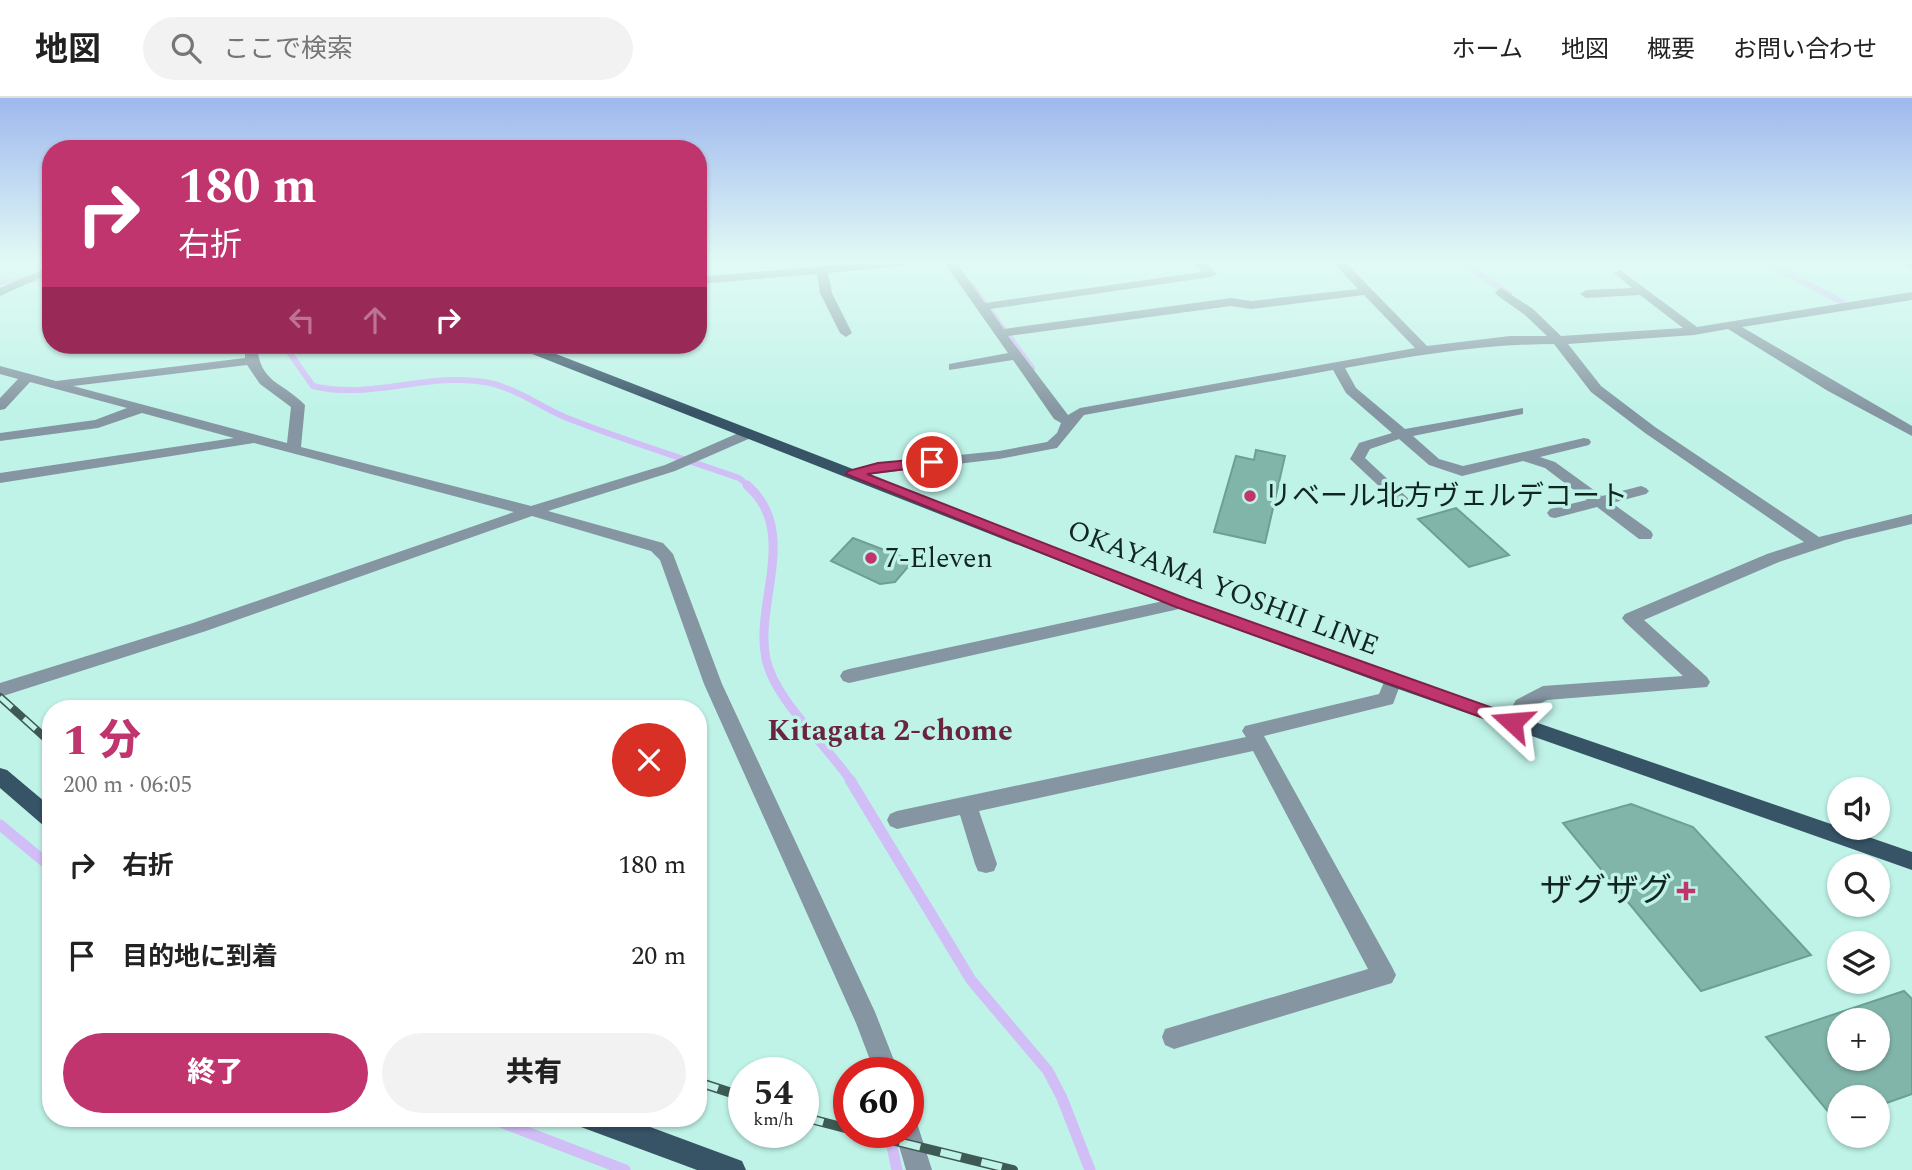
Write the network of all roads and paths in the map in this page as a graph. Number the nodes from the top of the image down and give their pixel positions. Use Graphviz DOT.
graph roads {
  1 [pos="836,312"];
  2 [pos="990,312"];
  3 [pos="1155,312"];
  4 [pos="1387,312"];
  5 [pos="1529,312"];
  6 [pos="1670,312"];
  7 [pos="1816,312"];
  8 [pos="1732,326"];
  9 [pos="1694,331"];
  10 [pos="1004,332"];
  11 [pos="846,333"];
  12 [pos="1558,340"];
  13 [pos="1424,350"];
  14 [pos="251,354"];
  15 [pos="545,354"];
  16 [pos="1016,356"];
  17 [pos="251,361"];
  18 [pos="1336,365"];
  19 [pos="954,367"];
  20 [pos="0,370"];
  21 [pos="26,378"];
  22 [pos="51,385"];
  23 [pos="0,406"];
  24 [pos="141,408"];
  25 [pos="1518,411"];
  26 [pos="1069,422"];
  27 [pos="1912,432"];
  28 [pos="748,434"];
  29 [pos="1402,434"];
  30 [pos="0,437"];
  31 [pos="256,438"];
  32 [pos="1584,442"];
  33 [pos="294,448"];
  34 [pos="1523,457"];
  35 [pos="853,474"];
  36 [pos="0,478"];
  37 [pos="1640,491"];
  38 [pos="1403,501"];
  39 [pos="1599,501"];
  40 [pos="531,511"];
  41 [pos="1555,513"];
  42 [pos="1912,519"];
  43 [pos="1645,535"];
  44 [pos="1818,544"];
  45 [pos="1182,603"];
  46 [pos="849,676"];
  47 [pos="1393,680"];
  48 [pos="0,690"];
  49 [pos="1512,722"];
  50 [pos="1258,742"];
  51 [pos="0,776"];
  52 [pos="967,804"];
  53 [pos="42,812"];
  54 [pos="897,820"];
  55 [pos="1912,861"];
  56 [pos="986,864"];
  57 [pos="1174,1037"];
  58 [pos="881,1057"];
  59 [pos="615,1127"];
  60 [pos="913,1148"];
  61 [pos="733,1170"];
  62 [pos="919,1170"];
  1 -- 11 [label="street"];
  2 -- 10 [label="street"];
  3 -- 10 [label="street"];
  4 -- 13 [label="street"];
  5 -- 12 [label="street"];
  6 -- 9 [label="street"];
  7 -- 8 [label="street"];
  8 -- 9 [label="street"];
  8 -- 27 [label="street"];
  9 -- 12 [label="street"];
  10 -- 16 [label="street"];
  12 -- 13 [label="street"];
  12 -- 44 [label="street"];
  13 -- 18 [label="street"];
  14 -- 17 [label="street"];
  15 -- 28 [label="main road, OKAYAMA YOSHII LINE"];
  16 -- 19 [label="street"];
  16 -- 26 [label="street"];
  17 -- 22 [label="street"];
  17 -- 33 [label="street"];
  18 -- 26 [label="street"];
  18 -- 29 [label="street"];
  20 -- 21 [label="street"];
  21 -- 22 [label="street"];
  21 -- 23 [label="street"];
  22 -- 24 [label="street"];
  24 -- 30 [label="street"];
  24 -- 31 [label="street"];
  25 -- 29 [label="street"];
  26 -- 35 [label="street"];
  28 -- 35 [label="main road, OKAYAMA YOSHII LINE"];
  28 -- 40 [label="street"];
  29 -- 34 [label="street"];
  29 -- 38 [label="street"];
  31 -- 33 [label="street"];
  31 -- 36 [label="street"];
  32 -- 34 [label="street"];
  33 -- 40 [label="street"];
  34 -- 39 [label="street"];
  35 -- 45 [label="main road, OKAYAMA YOSHII LINE"];
  37 -- 39 [label="street"];
  39 -- 41 [label="street"];
  39 -- 43 [label="street"];
  40 -- 48 [label="street"];
  40 -- 58 [label="street"];
  42 -- 44 [label="street"];
  44 -- 49 [label="street"];
  45 -- 46 [label="street"];
  45 -- 47 [label="main road, OKAYAMA YOSHII LINE"];
  47 -- 49 [label="main road, OKAYAMA YOSHII LINE"];
  47 -- 50 [label="street"];
  49 -- 55 [label="main road, OKAYAMA YOSHII LINE"];
  50 -- 52 [label="street"];
  50 -- 57 [label="street"];
  51 -- 53 [label="main road"];
  52 -- 54 [label="street"];
  52 -- 56 [label="street"];
  59 -- 61 [label="main road"];
  60 -- 62 [label="street"];
}
